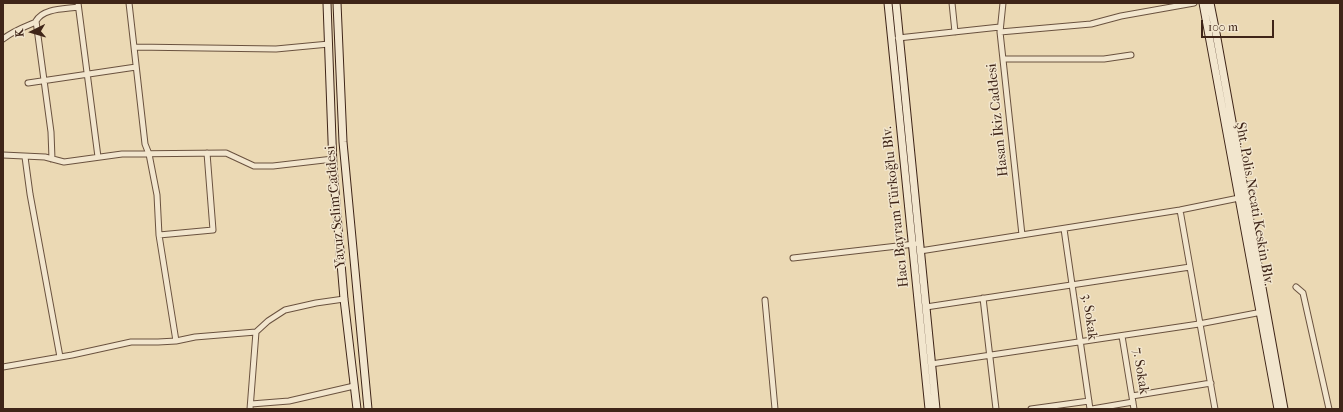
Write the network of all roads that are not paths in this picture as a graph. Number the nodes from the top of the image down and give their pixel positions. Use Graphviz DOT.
graph roads {
  1 [pos="128,3"];
  2 [pos="327,3"];
  3 [pos="337,3"];
  4 [pos="888,3"];
  5 [pos="896,3"];
  6 [pos="952,3"];
  7 [pos="1003,3"];
  8 [pos="1194,3"];
  9 [pos="1204,3"];
  10 [pos="1210,3"];
  11 [pos="78,5"];
  12 [pos="36,22"];
  13 [pos="1000,29"];
  14 [pos="955,32"];
  15 [pos="895,38"];
  16 [pos="3,39"];
  17 [pos="329,44"];
  18 [pos="134,47"];
  19 [pos="1131,55"];
  20 [pos="1004,59"];
  21 [pos="136,67"];
  22 [pos="88,74"];
  23 [pos="45,80"];
  24 [pos="28,83"];
  25 [pos="207,153"];
  26 [pos="149,154"];
  27 [pos="3,155"];
  28 [pos="25,157"];
  29 [pos="98,157"];
  30 [pos="52,159"];
  31 [pos="333,159"];
  32 [pos="1239,198"];
  33 [pos="1180,210"];
  34 [pos="1064,229"];
  35 [pos="159,235"];
  36 [pos="1022,235"];
  37 [pos="916,243"];
  38 [pos="920,251"];
  39 [pos="793,258"];
  40 [pos="1190,267"];
  41 [pos="1072,284"];
  42 [pos="1296,287"];
  43 [pos="357,296"];
  44 [pos="983,298"];
  45 [pos="344,299"];
  46 [pos="765,300"];
  47 [pos="926,307"];
  48 [pos="1263,312"];
  49 [pos="1199,324"];
  50 [pos="256,332"];
  51 [pos="1122,336"];
  52 [pos="176,341"];
  53 [pos="1081,342"];
  54 [pos="988,355"];
  55 [pos="60,357"];
  56 [pos="931,364"];
  57 [pos="3,367"];
  58 [pos="1211,383"];
  59 [pos="354,386"];
  60 [pos="1132,399"];
  61 [pos="1089,401"];
  62 [pos="251,406"];
  63 [pos="356,409"];
  64 [pos="368,409"];
  65 [pos="775,409"];
  66 [pos="929,409"];
  67 [pos="936,409"];
  68 [pos="996,409"];
  69 [pos="1031,409"];
  70 [pos="1091,409"];
  71 [pos="1134,409"];
  72 [pos="1215,409"];
  73 [pos="1278,409"];
  74 [pos="1284,409"];
  75 [pos="1329,409"];
  1 -- 18 [label="street"];
  2 -- 17 [label="street, Yavuz Selim Caddesi"];
  3 -- 43 [label="street, Yavuz Selim Caddesi"];
  4 -- 15 [label="street, Hacı Bayram Türkoğlu Blv."];
  5 -- 15 [label="street, Hacı Bayram Türkoğlu Blv."];
  6 -- 14 [label="street"];
  7 -- 13 [label="street, Hasan İkiz Caddesi"];
  8 -- 13 [label="street"];
  9 -- 32 [label="street, Şht. Polis Necati Keskin Blv."];
  10 -- 48 [label="street, Şht. Polis Necati Keskin Blv."];
  11 -- 12 [label="street"];
  11 -- 22 [label="street"];
  12 -- 16 [label="street"];
  12 -- 23 [label="street"];
  13 -- 14 [label="street"];
  13 -- 20 [label="street, Hasan İkiz Caddesi"];
  14 -- 15 [label="street"];
  15 -- 37 [label="street, Hacı Bayram Türkoğlu Blv."];
  17 -- 18 [label="street"];
  17 -- 31 [label="street, Yavuz Selim Caddesi"];
  18 -- 21 [label="street"];
  19 -- 20 [label="street"];
  20 -- 36 [label="street, Hasan İkiz Caddesi"];
  21 -- 22 [label="street"];
  21 -- 26 [label="street"];
  22 -- 23 [label="street"];
  22 -- 29 [label="street"];
  23 -- 24 [label="street"];
  23 -- 30 [label="street"];
  25 -- 26 [label="street"];
  25 -- 31 [label="street"];
  25 -- 35 [label="street"];
  26 -- 29 [label="street"];
  26 -- 35 [label="street"];
  27 -- 28 [label="street"];
  28 -- 30 [label="street"];
  28 -- 55 [label="street"];
  29 -- 30 [label="street"];
  31 -- 45 [label="street, Yavuz Selim Caddesi"];
  32 -- 33 [label="street"];
  32 -- 48 [label="street, Şht. Polis Necati Keskin Blv."];
  33 -- 34 [label="street"];
  33 -- 40 [label="street"];
  34 -- 36 [label="street"];
  34 -- 41 [label="street, 3. Sokak"];
  35 -- 52 [label="street"];
  36 -- 38 [label="street"];
  37 -- 38 [label="street, Hacı Bayram Türkoğlu Blv."];
  37 -- 39 [label="street"];
  37 -- 66 [label="street, Hacı Bayram Türkoğlu Blv."];
  38 -- 47 [label="street, Hacı Bayram Türkoğlu Blv."];
  40 -- 41 [label="street"];
  40 -- 49 [label="street"];
  41 -- 44 [label="street"];
  41 -- 53 [label="street, 3. Sokak"];
  42 -- 75 [label="street"];
  43 -- 45 [label="street"];
  43 -- 64 [label="street, Yavuz Selim Caddesi"];
  44 -- 47 [label="street"];
  44 -- 54 [label="street"];
  45 -- 50 [label="street"];
  45 -- 59 [label="street, Yavuz Selim Caddesi"];
  46 -- 65 [label="street"];
  47 -- 56 [label="street, Hacı Bayram Türkoğlu Blv."];
  48 -- 49 [label="street"];
  48 -- 73 [label="street, Şht. Polis Necati Keskin Blv."];
  48 -- 74 [label="street, Şht. Polis Necati Keskin Blv."];
  49 -- 51 [label="street"];
  49 -- 58 [label="street"];
  50 -- 52 [label="street"];
  50 -- 62 [label="street"];
  51 -- 53 [label="street"];
  51 -- 60 [label="street, 7. Sokak"];
  52 -- 55 [label="street"];
  53 -- 54 [label="street"];
  53 -- 61 [label="street, 3. Sokak"];
  54 -- 56 [label="street"];
  54 -- 68 [label="street"];
  55 -- 57 [label="street"];
  56 -- 67 [label="street, Hacı Bayram Türkoğlu Blv."];
  58 -- 60 [label="street"];
  58 -- 72 [label="street"];
  59 -- 62 [label="street"];
  59 -- 63 [label="street, Yavuz Selim Caddesi"];
  60 -- 70 [label="street"];
  60 -- 71 [label="street, 7. Sokak"];
  61 -- 69 [label="street"];
  61 -- 70 [label="street, 3. Sokak"];
}
